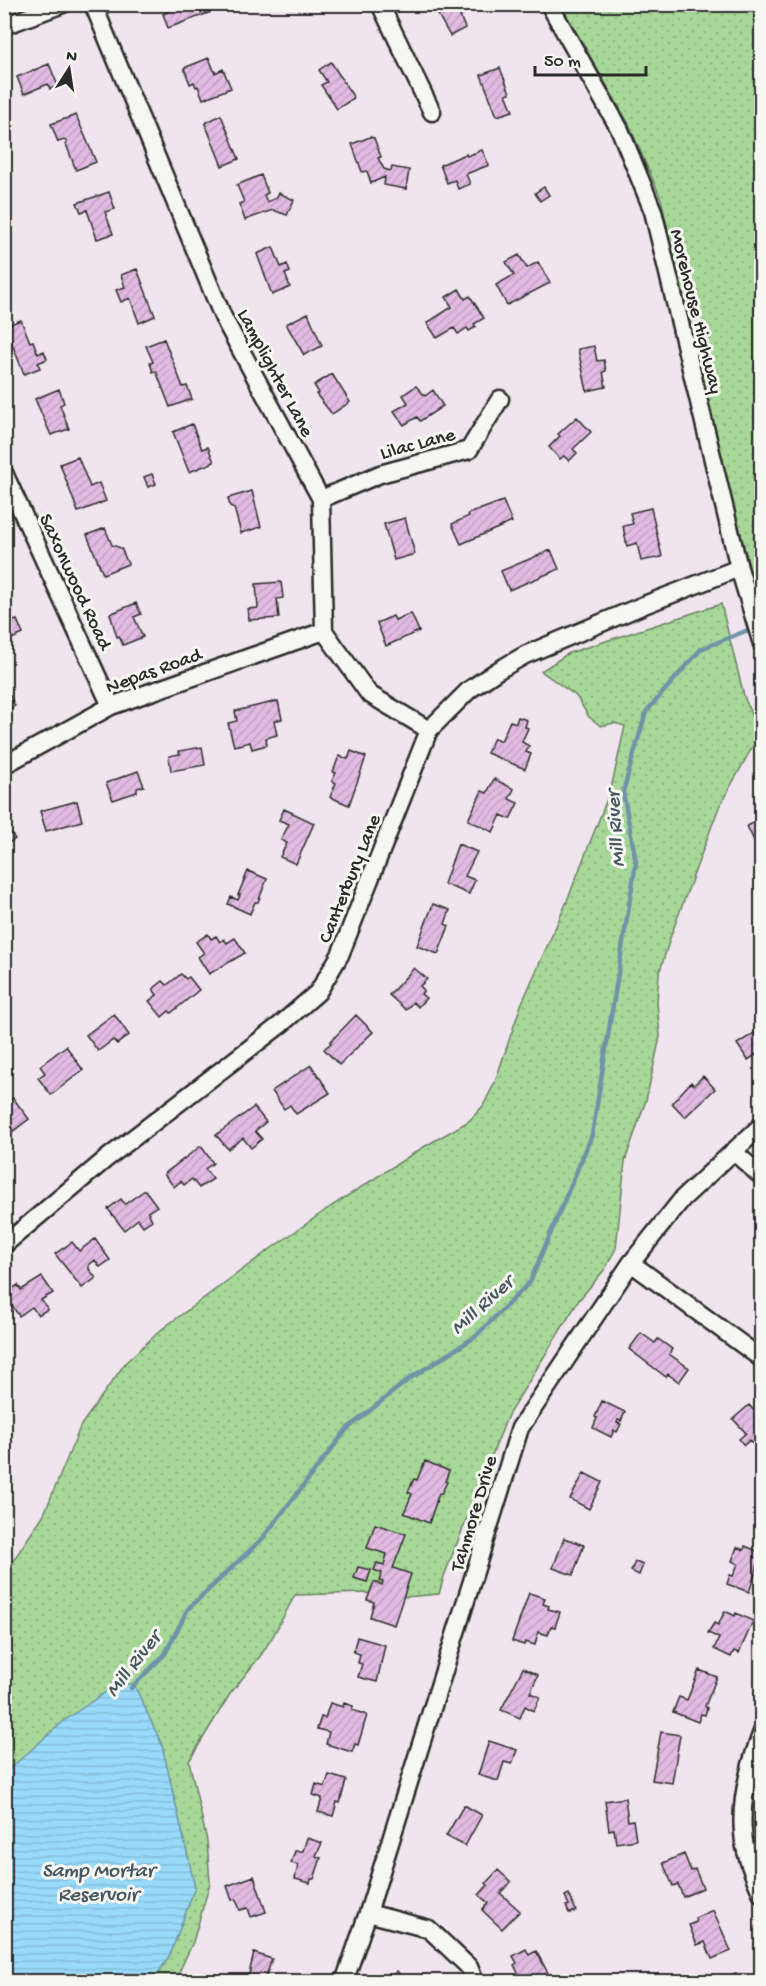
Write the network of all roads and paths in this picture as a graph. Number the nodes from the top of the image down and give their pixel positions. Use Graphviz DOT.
graph roads {
  1 [pos="63,4"];
  2 [pos="93,4"];
  3 [pos="380,4"];
  4 [pos="549,4"];
  5 [pos="4,26"];
  6 [pos="432,112"];
  7 [pos="500,399"];
  8 [pos="4,473"];
  9 [pos="321,499"];
  10 [pos="739,568"];
  11 [pos="324,630"];
  12 [pos="762,644"];
  13 [pos="111,706"];
  14 [pos="429,730"];
  15 [pos="4,765"];
  16 [pos="762,1125"];
  17 [pos="734,1151"];
  18 [pos="762,1177"];
  19 [pos="4,1245"];
  20 [pos="631,1263"];
  21 [pos="762,1359"];
  22 [pos="762,1732"];
  23 [pos="762,1894"];
  24 [pos="368,1913"];
  25 [pos="344,1982"];
  26 [pos="475,1982"];
  1 -- 5 [label="street"];
  2 -- 9 [label="street, Lamplighter Lane"];
  3 -- 6 [label="street"];
  4 -- 10 [label="street, Morehouse Highway"];
  7 -- 9 [label="street, Lilac Lane"];
  8 -- 13 [label="street, Saxonwood Road"];
  9 -- 11 [label="street, Lamplighter Lane"];
  10 -- 12 [label="street, Morehouse Highway"];
  10 -- 14 [label="street, Canterbury Lane"];
  11 -- 13 [label="street, Nepas Road"];
  11 -- 14 [label="street"];
  13 -- 15 [label="street, Nepas Road"];
  14 -- 19 [label="street, Canterbury Lane"];
  16 -- 17 [label="street, Tahmore Drive"];
  17 -- 18 [label="street"];
  17 -- 20 [label="street, Tahmore Drive"];
  20 -- 21 [label="street"];
  20 -- 24 [label="street, Tahmore Drive"];
  22 -- 23 [label="street"];
  24 -- 25 [label="street, Tahmore Drive"];
  24 -- 26 [label="street"];
}
